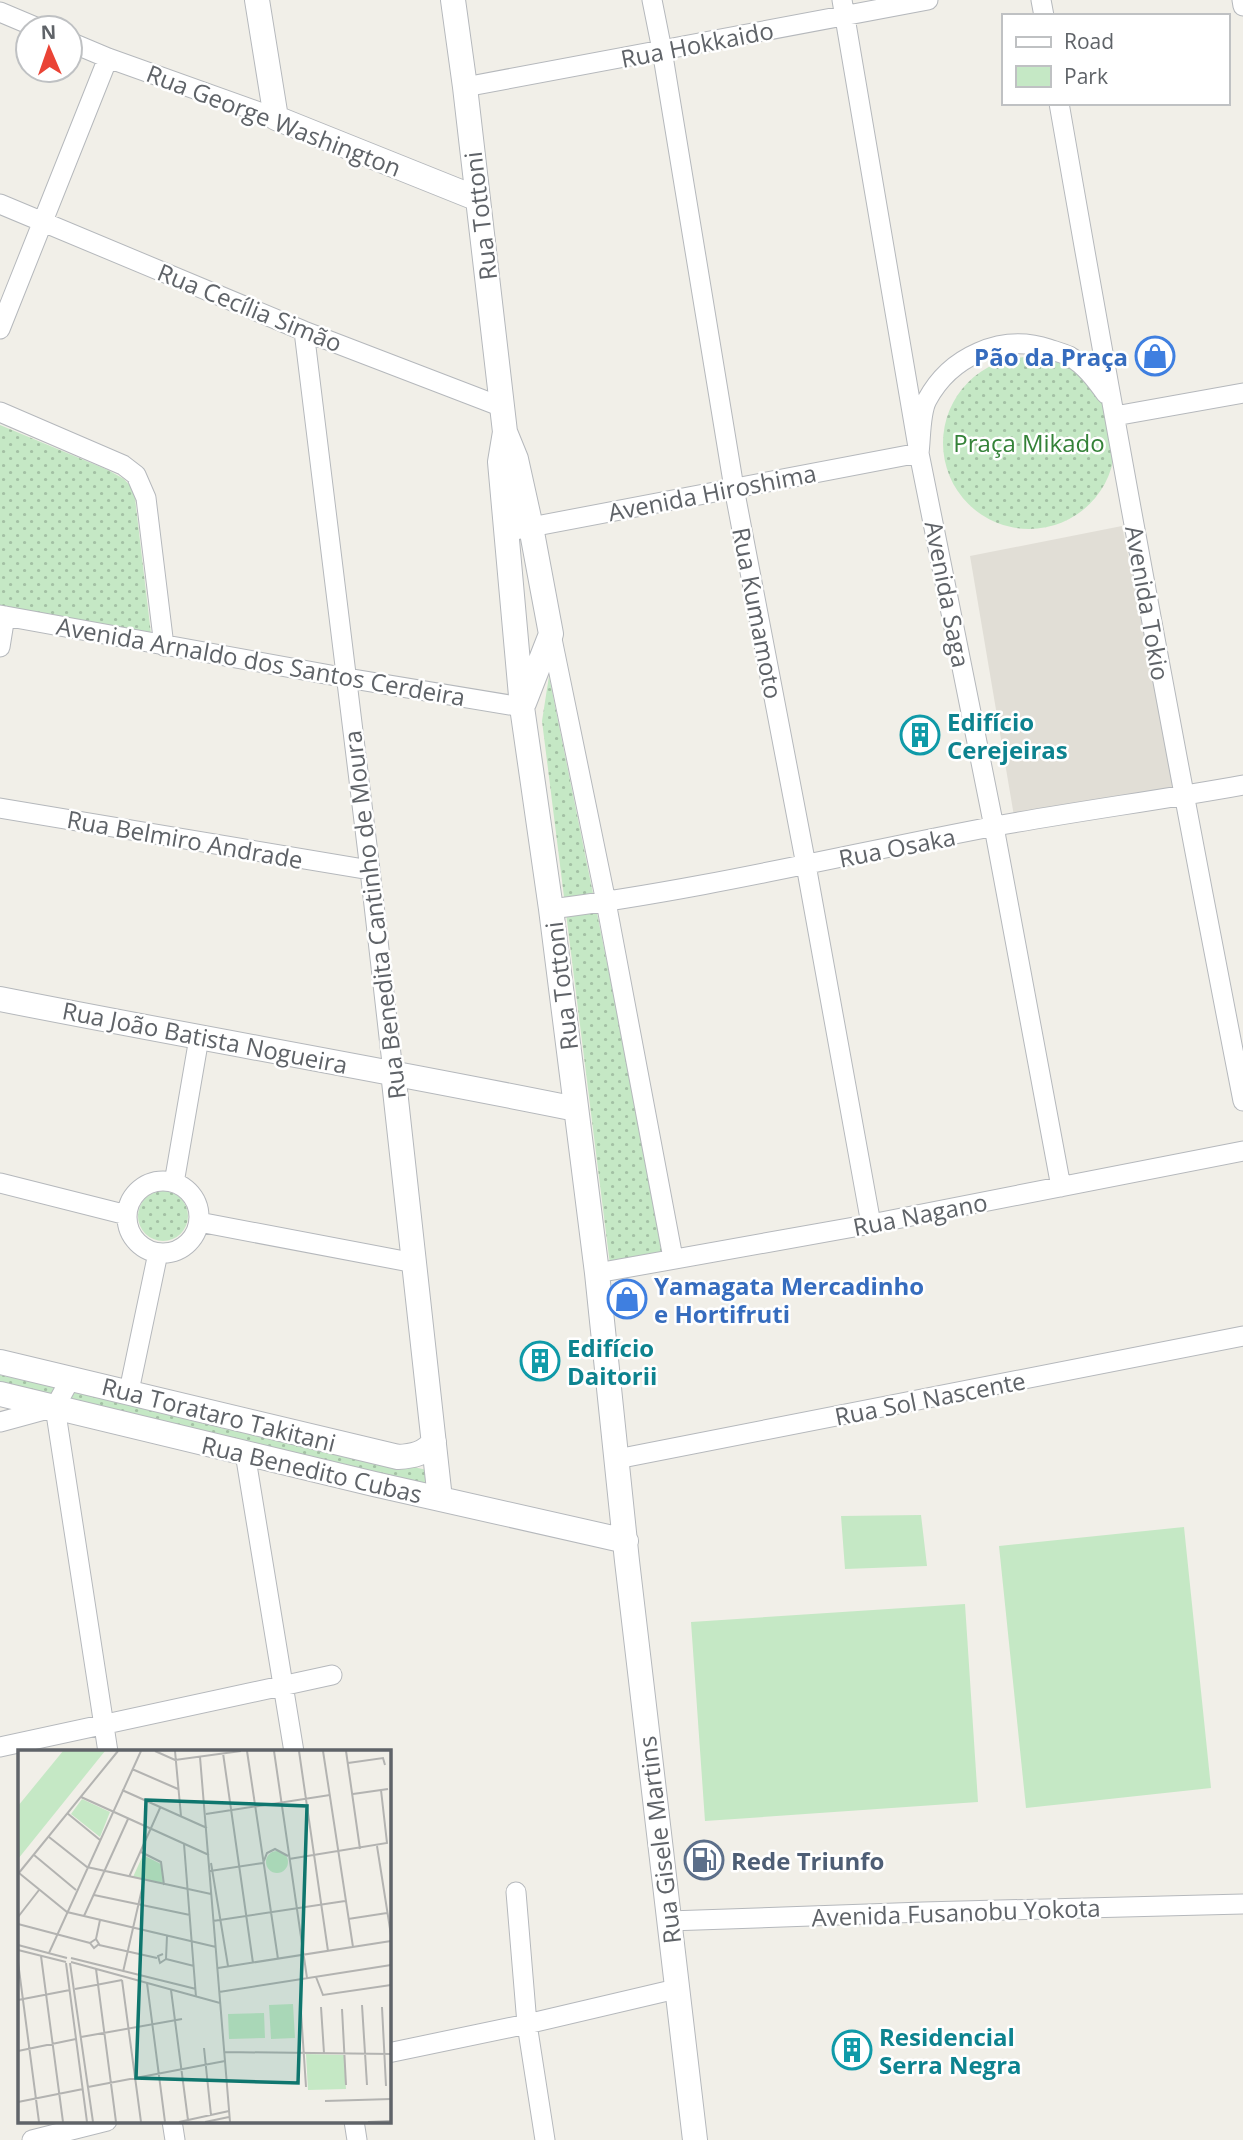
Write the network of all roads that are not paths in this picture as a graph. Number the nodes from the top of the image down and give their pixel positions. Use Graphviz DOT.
graph roads {
  1 [pos="257,0"];
  2 [pos="453,0"];
  3 [pos="652,0"];
  4 [pos="928,0"];
  5 [pos="1242,0"];
  6 [pos="1243,6"];
  7 [pos="843,8"];
  8 [pos="84,48"];
  9 [pos="662,50"];
  10 [pos="108,58"];
  11 [pos="466,87"];
  12 [pos="1059,105"];
  13 [pos="276,118"];
  14 [pos="478,199"];
  15 [pos="0,204"];
  16 [pos="42,221"];
  17 [pos="0,329"];
  18 [pos="304,331"];
  19 [pos="1243,393"];
  20 [pos="502,407"];
  21 [pos="1112,408"];
  22 [pos="0,412"];
  23 [pos="505,432"];
  24 [pos="919,453"];
  25 [pos="734,488"];
  26 [pos="531,527"];
  27 [pos="505,532"];
  28 [pos="3,615"];
  29 [pos="551,634"];
  30 [pos="164,646"];
  31 [pos="0,647"];
  32 [pos="347,678"];
  33 [pos="522,706"];
  34 [pos="1243,785"];
  35 [pos="1183,796"];
  36 [pos="0,808"];
  37 [pos="995,827"];
  38 [pos="806,865"];
  39 [pos="370,870"];
  40 [pos="606,902"];
  41 [pos="551,909"];
  42 [pos="0,999"];
  43 [pos="199,1038"];
  44 [pos="393,1072"];
  45 [pos="1243,1101"];
  46 [pos="576,1109"];
  47 [pos="1243,1151"];
  48 [pos="0,1183"];
  49 [pos="174,1183"];
  50 [pos="1061,1187"];
  51 [pos="127,1214"];
  52 [pos="199,1222"];
  53 [pos="871,1224"];
  54 [pos="158,1253"];
  55 [pos="673,1258"];
  56 [pos="415,1263"];
  57 [pos="597,1273"];
  58 [pos="1243,1336"];
  59 [pos="0,1362"];
  60 [pos="71,1378"];
  61 [pos="129,1391"];
  62 [pos="0,1394"];
  63 [pos="55,1407"];
  64 [pos="0,1422"];
  65 [pos="434,1442"];
  66 [pos="245,1453"];
  67 [pos="382,1454"];
  68 [pos="617,1459"];
  69 [pos="374,1484"];
  70 [pos="440,1499"];
  71 [pos="626,1541"];
  72 [pos="332,1675"];
  73 [pos="284,1685"];
  74 [pos="104,1725"];
  75 [pos="0,1747"];
  76 [pos="108,1750"];
  77 [pos="294,1750"];
  78 [pos="516,1892"];
  79 [pos="1243,1904"];
  80 [pos="669,1921"];
  81 [pos="676,1989"];
  82 [pos="527,2024"];
  83 [pos="390,2053"];
  84 [pos="103,2122"];
  85 [pos="172,2122"];
  86 [pos="354,2122"];
  87 [pos="32,2140"];
  88 [pos="175,2140"];
  89 [pos="357,2140"];
  90 [pos="545,2140"];
  91 [pos="695,2140"];
  1 -- 13 [label="street"];
  2 -- 11 [label="street, Rua Tottoni"];
  3 -- 9 [label="street, Rua Kumamoto"];
  4 -- 7 [label="street, Rua Hokkaido"];
  5 -- 6 [label="street"];
  7 -- 9 [label="street, Rua Hokkaido"];
  7 -- 24 [label="street, Avenida Saga"];
  8 -- 10 [label="street, Rua George Washington"];
  9 -- 11 [label="street, Rua Hokkaido"];
  9 -- 25 [label="street, Rua Kumamoto"];
  10 -- 13 [label="street, Rua George Washington"];
  10 -- 16 [label="street"];
  11 -- 14 [label="street, Rua Tottoni"];
  12 -- 21 [label="street, Avenida Tokio"];
  13 -- 14 [label="street, Rua George Washington"];
  14 -- 20 [label="street, Rua Tottoni"];
  15 -- 16 [label="street, Rua Cecília Simão"];
  16 -- 17 [label="street"];
  16 -- 18 [label="street, Rua Cecília Simão"];
  18 -- 20 [label="street, Rua Cecília Simão"];
  18 -- 32 [label="street, Rua Benedita Cantinho de Moura"];
  19 -- 21 [label="street"];
  20 -- 23 [label="street, Rua Tottoni"];
  21 -- 24 [label="street"];
  21 -- 35 [label="street, Avenida Tokio"];
  22 -- 30 [label="street"];
  23 -- 26 [label="street, Rua Tottoni"];
  23 -- 27 [label="street, Rua Tottoni"];
  24 -- 25 [label="street, Avenida Hiroshima"];
  24 -- 37 [label="street, Avenida Saga"];
  25 -- 26 [label="street, Avenida Hiroshima"];
  25 -- 38 [label="street, Rua Kumamoto"];
  26 -- 27 [label="street, Avenida Hiroshima"];
  26 -- 29 [label="street, Rua Tottoni"];
  27 -- 33 [label="street, Rua Tottoni"];
  28 -- 30 [label="street, Avenida Arnaldo dos Santos Cerdeira"];
  28 -- 31 [label="street"];
  29 -- 33 [label="street"];
  29 -- 40 [label="street, Rua Tottoni"];
  30 -- 32 [label="street, Avenida Arnaldo dos Santos Cerdeira"];
  32 -- 33 [label="street, Avenida Arnaldo dos Santos Cerdeira"];
  32 -- 39 [label="street, Rua Benedita Cantinho de Moura"];
  33 -- 41 [label="street, Rua Tottoni"];
  34 -- 35 [label="street, Rua Osaka"];
  35 -- 37 [label="street, Rua Osaka"];
  35 -- 45 [label="street, Avenida Tokio"];
  36 -- 39 [label="street, Rua Belmiro Andrade"];
  37 -- 38 [label="street, Rua Osaka"];
  37 -- 50 [label="street, Avenida Saga"];
  38 -- 40 [label="street, Rua Osaka"];
  38 -- 53 [label="street, Rua Kumamoto"];
  39 -- 44 [label="street, Rua Benedita Cantinho de Moura"];
  40 -- 41 [label="street, Rua Osaka"];
  40 -- 55 [label="street, Rua Tottoni"];
  41 -- 46 [label="street, Rua Tottoni"];
  42 -- 43 [label="street, Rua João Batista Nogueira"];
  43 -- 44 [label="street, Rua João Batista Nogueira"];
  43 -- 49 [label="street"];
  44 -- 46 [label="street, Rua João Batista Nogueira"];
  44 -- 56 [label="street, Rua Benedita Cantinho de Moura"];
  46 -- 57 [label="street, Rua Tottoni"];
  47 -- 50 [label="street, Rua Nagano"];
  48 -- 51 [label="street"];
  49 -- 51 [label="street"];
  49 -- 52 [label="street"];
  50 -- 53 [label="street, Rua Nagano"];
  51 -- 54 [label="street"];
  52 -- 54 [label="street"];
  52 -- 56 [label="street"];
  53 -- 55 [label="street, Rua Nagano"];
  54 -- 61 [label="street"];
  55 -- 57 [label="street, Rua Nagano"];
  56 -- 65 [label="street, Rua Benedita Cantinho de Moura"];
  57 -- 68 [label="street, Rua Tottoni"];
  58 -- 68 [label="street, Rua Sol Nascente"];
  59 -- 60 [label="street, Rua Torataro Takitani"];
  60 -- 61 [label="street, Rua Torataro Takitani"];
  60 -- 63 [label="street"];
  61 -- 67 [label="street, Rua Torataro Takitani"];
  62 -- 63 [label="street, Rua Benedito Cubas"];
  63 -- 64 [label="street"];
  63 -- 66 [label="street, Rua Benedito Cubas"];
  63 -- 74 [label="street"];
  65 -- 67 [label="street, Rua Torataro Takitani"];
  65 -- 70 [label="street, Rua Benedita Cantinho de Moura"];
  66 -- 69 [label="street, Rua Benedito Cubas"];
  66 -- 73 [label="street"];
  67 -- 69 [label="street"];
  68 -- 71 [label="street, Rua Tottoni"];
  69 -- 70 [label="street, Rua Benedito Cubas"];
  70 -- 71 [label="street, Rua Benedito Cubas"];
  71 -- 80 [label="street, Rua Gisele Martins"];
  72 -- 73 [label="street"];
  73 -- 74 [label="street"];
  73 -- 77 [label="street"];
  74 -- 75 [label="street"];
  74 -- 76 [label="street"];
  78 -- 82 [label="street"];
  79 -- 80 [label="street, Avenida Fusanobu Yokota"];
  80 -- 81 [label="street, Rua Gisele Martins"];
  81 -- 82 [label="street"];
  81 -- 91 [label="street, Rua Gisele Martins"];
  82 -- 83 [label="street"];
  82 -- 90 [label="street"];
  84 -- 87 [label="street"];
  85 -- 88 [label="street"];
  86 -- 89 [label="street"];
}
